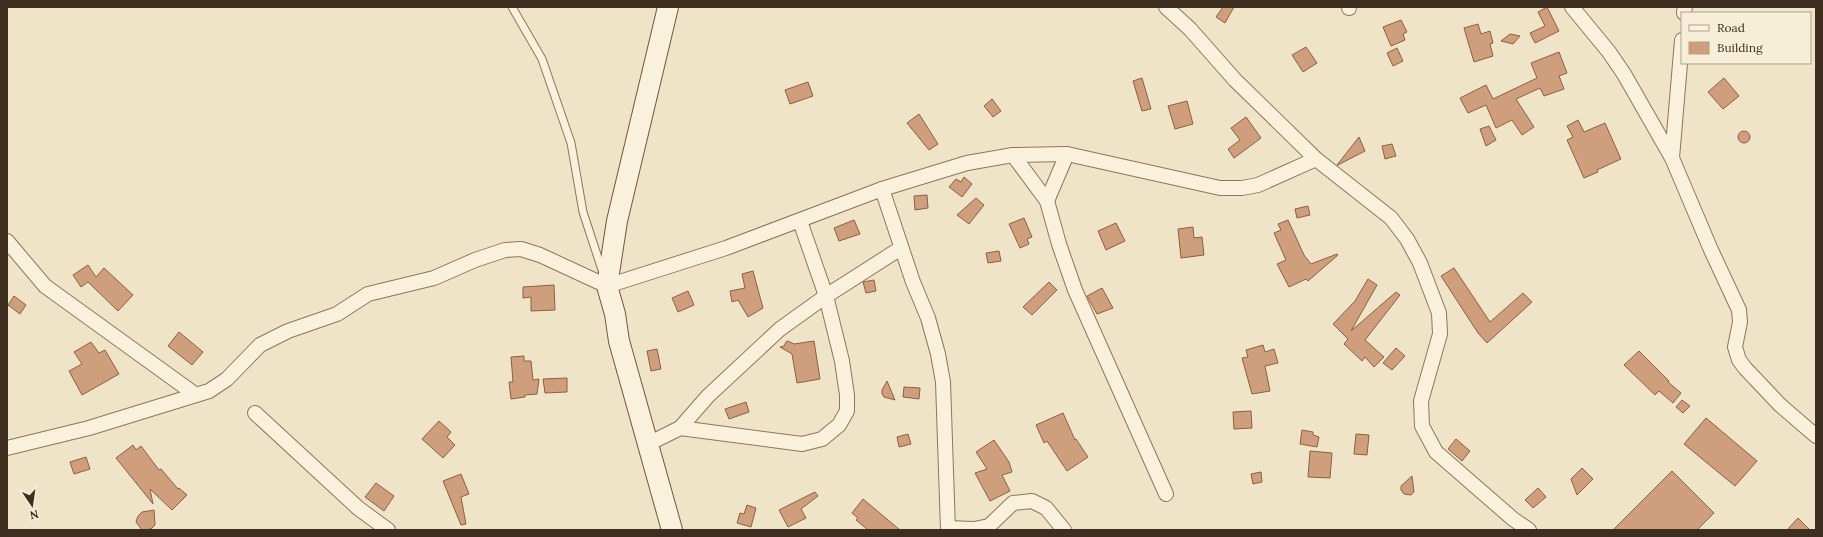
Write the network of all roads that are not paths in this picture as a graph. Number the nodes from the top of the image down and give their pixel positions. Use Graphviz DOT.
graph roads {
  1 [pos="512,7"];
  2 [pos="668,7"];
  3 [pos="1166,7"];
  4 [pos="1572,7"];
  5 [pos="1681,52"];
  6 [pos="1067,154"];
  7 [pos="1013,155"];
  8 [pos="1672,158"];
  9 [pos="1316,159"];
  10 [pos="882,189"];
  11 [pos="1047,202"];
  12 [pos="800,221"];
  13 [pos="7,242"];
  14 [pos="901,248"];
  15 [pos="607,286"];
  16 [pos="826,296"];
  17 [pos="196,395"];
  18 [pos="255,413"];
  19 [pos="680,428"];
  20 [pos="1816,436"];
  21 [pos="648,444"];
  22 [pos="7,448"];
  23 [pos="1166,494"];
  24 [pos="948,529"];
  25 [pos="388,530"];
  26 [pos="672,530"];
  27 [pos="1064,530"];
  28 [pos="1529,530"];
  1 -- 15 [label="lane"];
  2 -- 15 [label="street"];
  3 -- 9 [label="street"];
  4 -- 8 [label="street"];
  5 -- 8 [label="street"];
  6 -- 7 [label="street"];
  6 -- 9 [label="street"];
  6 -- 11 [label="street"];
  7 -- 10 [label="street"];
  7 -- 11 [label="street"];
  8 -- 20 [label="street"];
  9 -- 28 [label="street"];
  10 -- 12 [label="street"];
  10 -- 14 [label="street"];
  11 -- 23 [label="street"];
  12 -- 15 [label="street"];
  12 -- 16 [label="street"];
  13 -- 17 [label="street"];
  14 -- 16 [label="street"];
  14 -- 24 [label="street"];
  15 -- 17 [label="street"];
  15 -- 21 [label="street"];
  16 -- 19 [label="street"];
  16 -- 19 [label="street"];
  17 -- 22 [label="street"];
  18 -- 25 [label="street"];
  19 -- 21 [label="street"];
  21 -- 26 [label="street"];
  24 -- 27 [label="street"];
}
